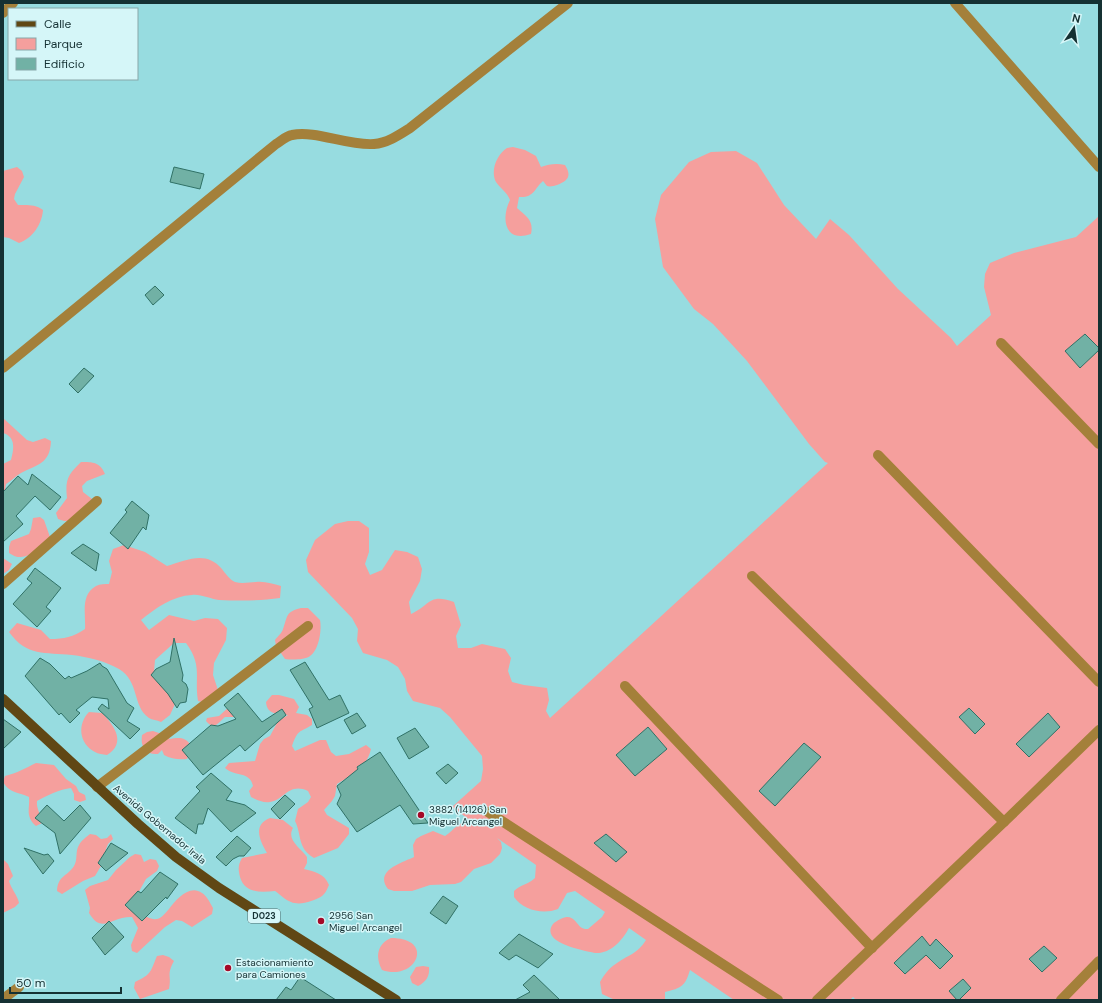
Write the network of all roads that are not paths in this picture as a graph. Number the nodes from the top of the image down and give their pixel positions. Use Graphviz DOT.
graph roads {
  1 [pos="13,3"];
  2 [pos="568,3"];
  3 [pos="955,3"];
  4 [pos="3,13"];
  5 [pos="1099,167"];
  6 [pos="1001,343"];
  7 [pos="3,368"];
  8 [pos="1099,444"];
  9 [pos="878,454"];
  10 [pos="97,501"];
  11 [pos="752,576"];
  12 [pos="3,584"];
  13 [pos="308,626"];
  14 [pos="1099,682"];
  15 [pos="625,686"];
  16 [pos="3,699"];
  17 [pos="1099,730"];
  18 [pos="97,787"];
  19 [pos="488,812"];
  20 [pos="1004,822"];
  21 [pos="872,948"];
  22 [pos="1099,961"];
  23 [pos="19,987"];
  24 [pos="3,999"];
  25 [pos="396,1000"];
  26 [pos="778,1000"];
  27 [pos="817,1000"];
  28 [pos="1061,1000"];
  1 -- 4 [label="street"];
  2 -- 7 [label="street"];
  3 -- 5 [label="street"];
  6 -- 8 [label="street"];
  9 -- 14 [label="street"];
  10 -- 12 [label="street"];
  11 -- 20 [label="street"];
  13 -- 18 [label="street"];
  15 -- 21 [label="street"];
  16 -- 18 [label="main road, Avenida Gobernador Irala / D023"];
  17 -- 20 [label="street"];
  18 -- 25 [label="main road, Avenida Gobernador Irala / D023"];
  19 -- 26 [label="street"];
  20 -- 21 [label="street"];
  21 -- 27 [label="street"];
  22 -- 28 [label="street"];
  23 -- 24 [label="street"];
}
